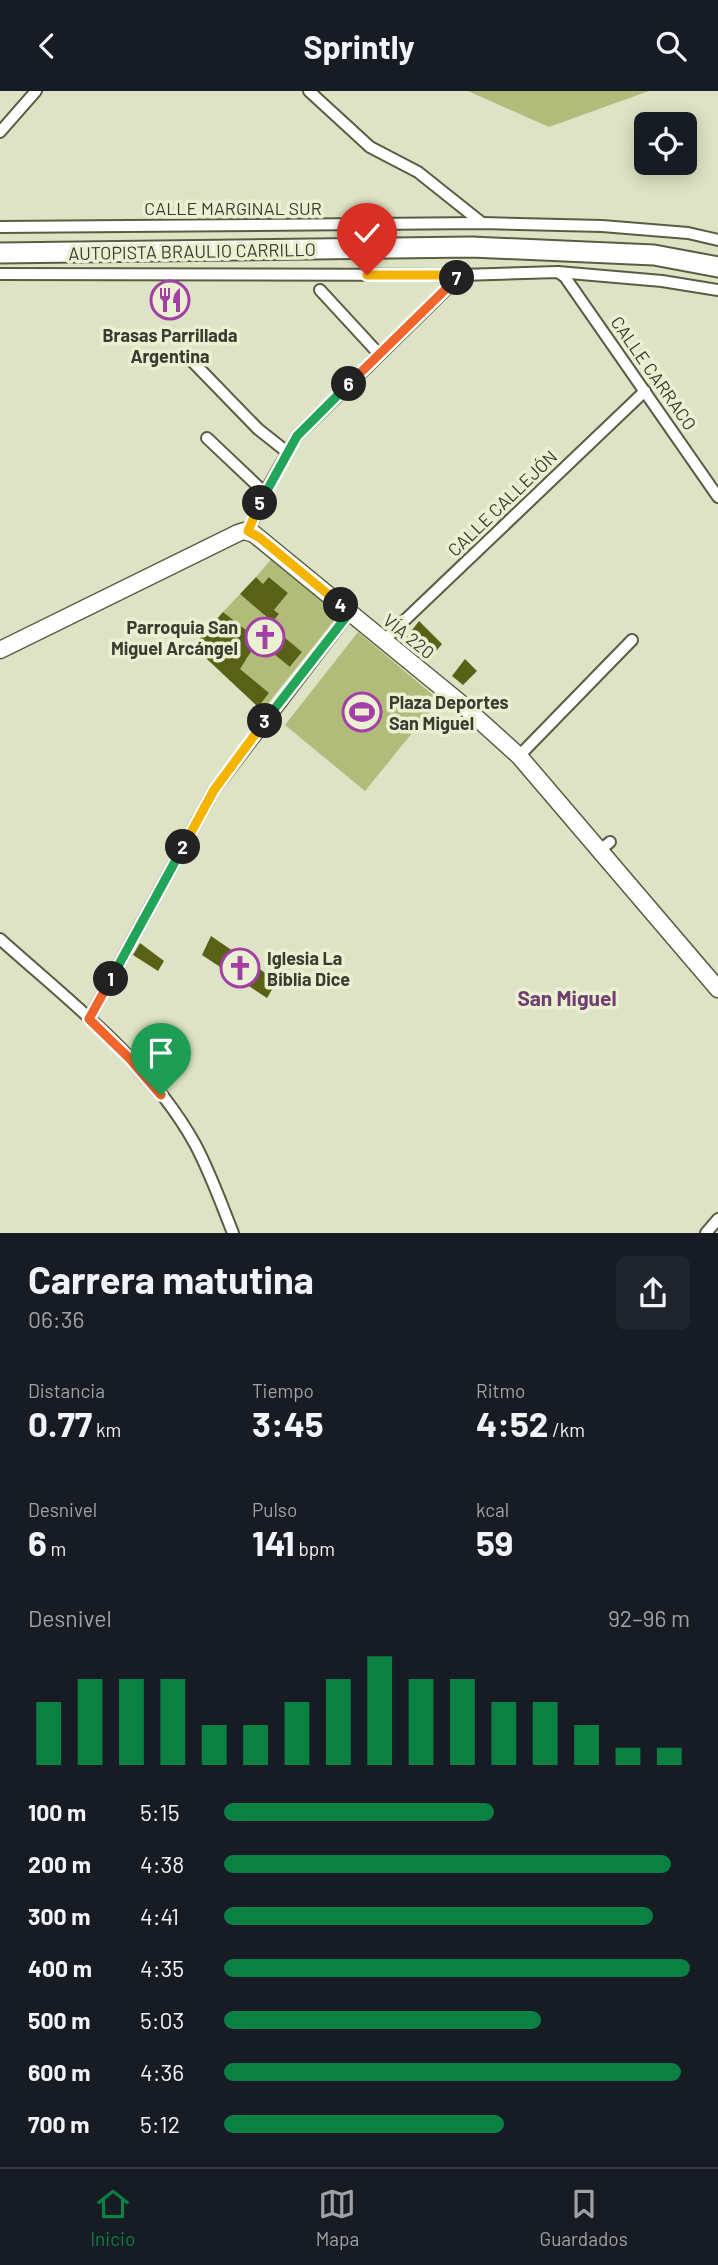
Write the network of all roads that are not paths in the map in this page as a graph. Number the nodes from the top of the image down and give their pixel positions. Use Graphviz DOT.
graph roads {
  1 [pos="36,91"];
  2 [pos="309,91"];
  3 [pos="0,132"];
  4 [pos="482,223"];
  5 [pos="548,226"];
  6 [pos="0,227"];
  7 [pos="718,240"];
  8 [pos="546,249"];
  9 [pos="0,253"];
  10 [pos="718,267"];
  11 [pos="558,272"];
  12 [pos="0,274"];
  13 [pos="461,275"];
  14 [pos="718,290"];
  15 [pos="320,291"];
  16 [pos="379,354"];
  17 [pos="191,360"];
  18 [pos="645,391"];
  19 [pos="207,438"];
  20 [pos="287,452"];
  21 [pos="716,491"];
  22 [pos="265,493"];
  23 [pos="248,531"];
  24 [pos="350,612"];
  25 [pos="384,640"];
  26 [pos="632,640"];
  27 [pos="0,650"];
  28 [pos="519,756"];
  29 [pos="0,939"];
  30 [pos="718,989"];
  31 [pos="89,1019"];
  32 [pos="718,1219"];
  33 [pos="233,1233"];
  34 [pos="706,1233"];
  1 -- 3 [label="street"];
  2 -- 4 [label="street"];
  4 -- 5 [label="street, CALLE MARGINAL SUR"];
  4 -- 6 [label="street, CALLE MARGINAL SUR"];
  5 -- 7 [label="street, CALLE MARGINAL SUR"];
  5 -- 8 [label="street"];
  8 -- 9 [label="highway, AUTOPISTA BRAULIO CARRILLO"];
  8 -- 10 [label="highway, AUTOPISTA BRAULIO CARRILLO"];
  11 -- 13 [label="street"];
  11 -- 14 [label="street"];
  11 -- 18 [label="street, CALLE CARRACO"];
  12 -- 13 [label="street"];
  13 -- 16 [label="street"];
  15 -- 16 [label="street"];
  16 -- 20 [label="street"];
  17 -- 20 [label="street"];
  18 -- 21 [label="street, CALLE CARRACO"];
  18 -- 25 [label="street, CALLE CALLEJÓN"];
  19 -- 22 [label="street"];
  20 -- 22 [label="street"];
  22 -- 23 [label="street"];
  23 -- 24 [label="main road, VÍA 220"];
  23 -- 27 [label="main road"];
  24 -- 25 [label="main road, VÍA 220"];
  24 -- 31 [label="street"];
  25 -- 28 [label="main road, VÍA 220"];
  26 -- 28 [label="street"];
  28 -- 30 [label="main road, VÍA 220"];
  29 -- 31 [label="street"];
  31 -- 33 [label="street"];
  32 -- 34 [label="street"];
}
